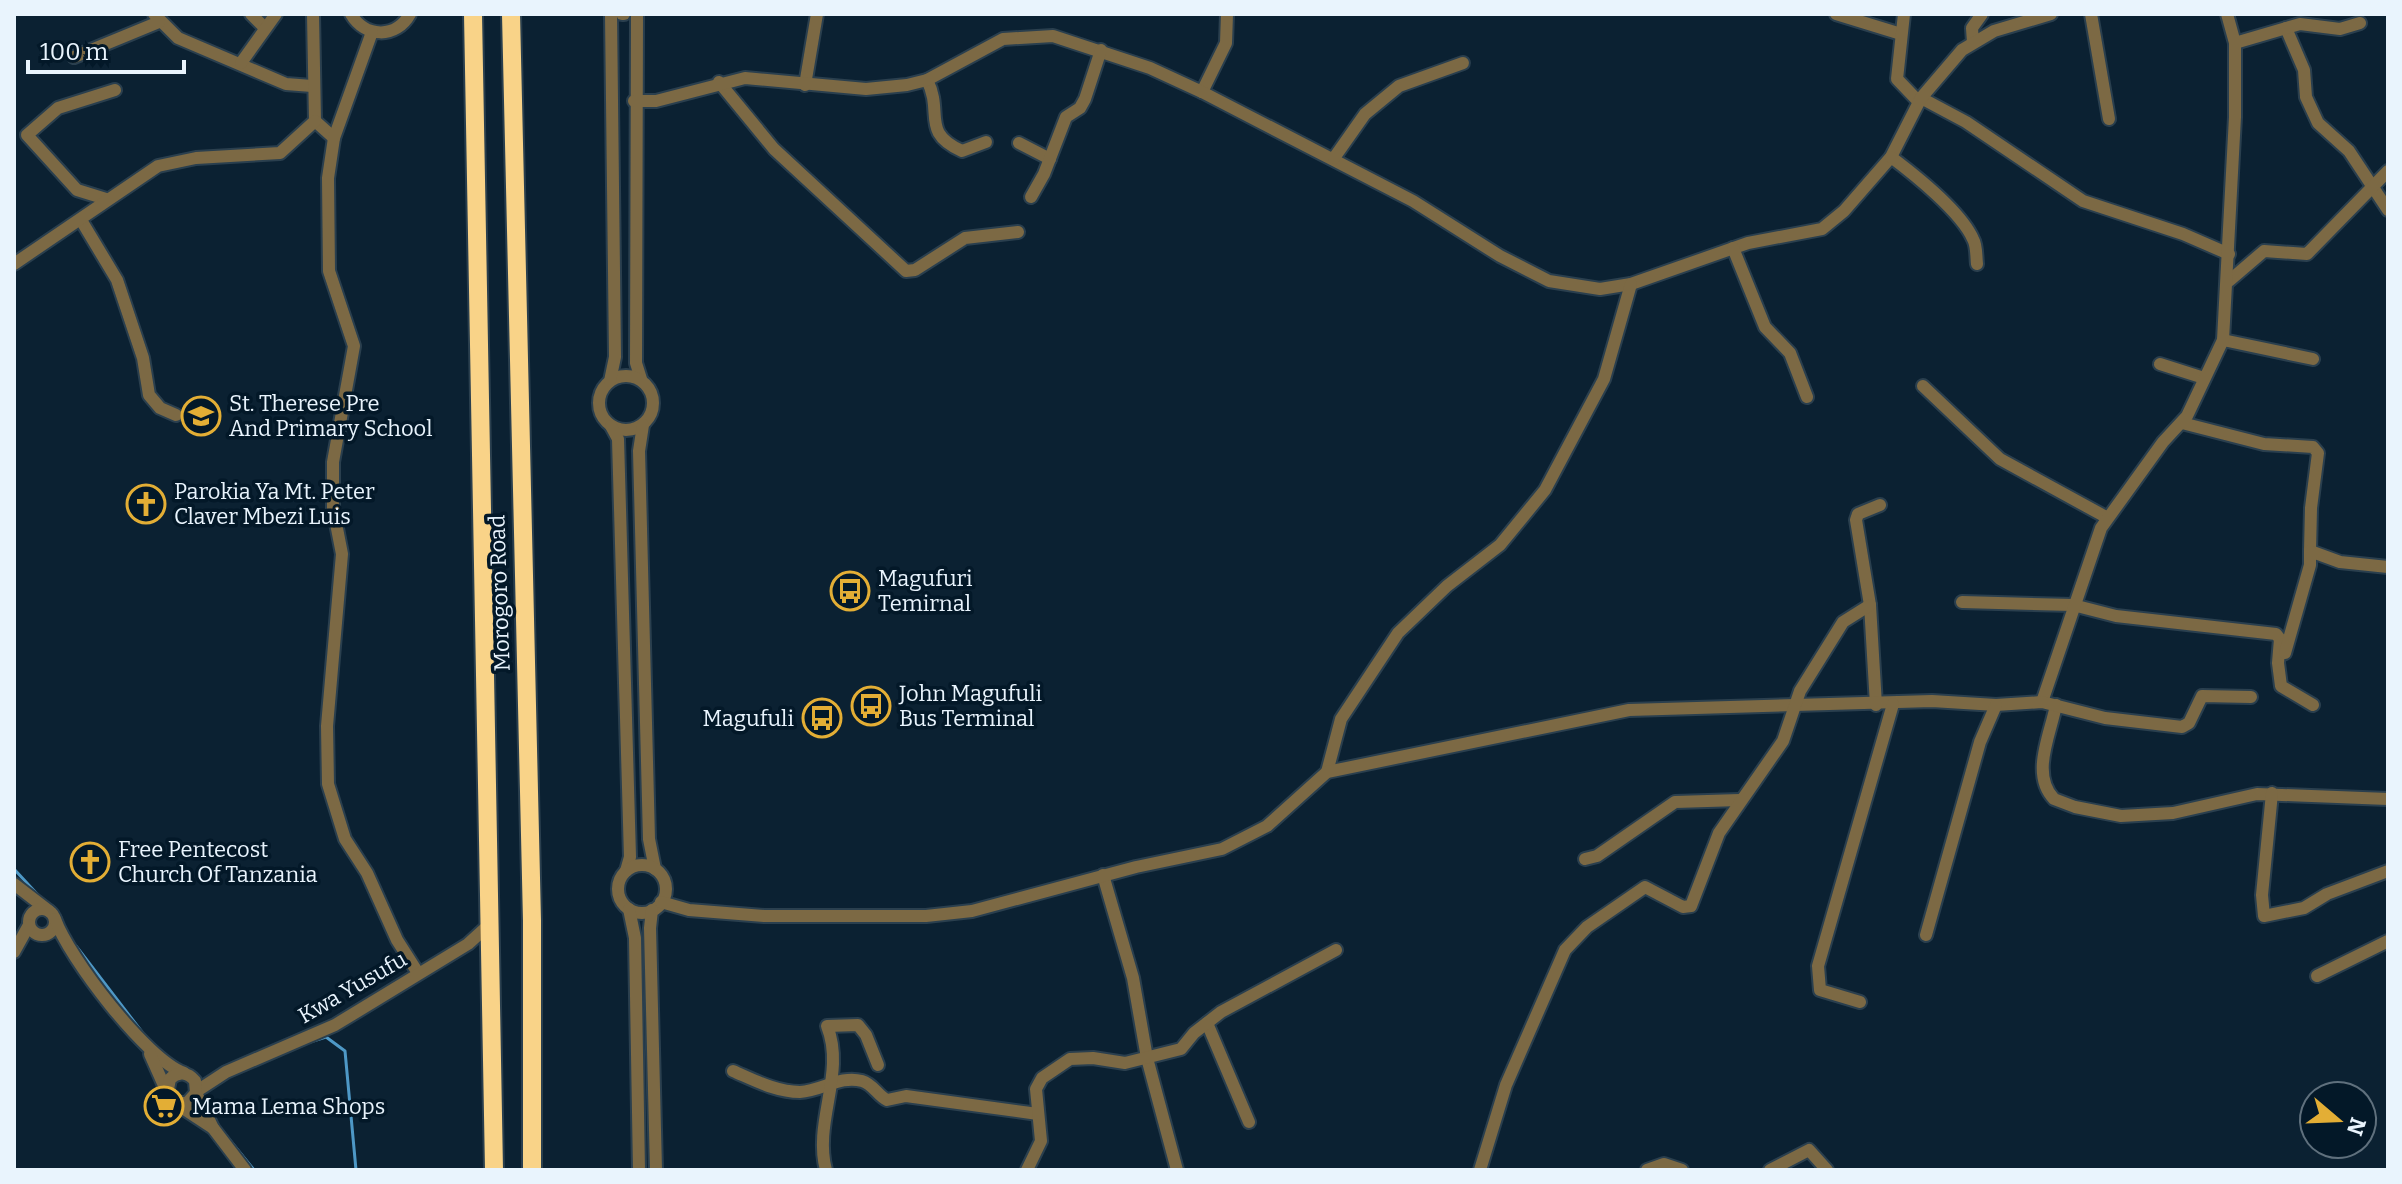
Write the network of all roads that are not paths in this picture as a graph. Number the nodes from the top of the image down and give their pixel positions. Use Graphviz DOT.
graph roads {
  1 [pos="251,14"];
  2 [pos="276,14"];
  3 [pos="313,14"];
  4 [pos="351,14"];
  5 [pos="410,14"];
  6 [pos="473,14"];
  7 [pos="511,14"];
  8 [pos="611,14"];
  9 [pos="637,14"];
  10 [pos="817,14"];
  11 [pos="1227,14"];
  12 [pos="1836,14"];
  13 [pos="1904,14"];
  14 [pos="1982,14"];
  15 [pos="2051,14"];
  16 [pos="2091,14"];
  17 [pos="2227,14"];
  18 [pos="156,18"];
  19 [pos="2360,23"];
  20 [pos="265,28"];
  21 [pos="2286,28"];
  22 [pos="372,32"];
  23 [pos="1901,34"];
  24 [pos="1973,42"];
  25 [pos="2235,43"];
  26 [pos="1101,50"];
  27 [pos="74,57"];
  28 [pos="241,63"];
  29 [pos="1463,63"];
  30 [pos="927,80"];
  31 [pos="719,82"];
  32 [pos="805,85"];
  33 [pos="312,86"];
  34 [pos="115,90"];
  35 [pos="1202,92"];
  36 [pos="1920,100"];
  37 [pos="634,101"];
  38 [pos="2109,119"];
  39 [pos="315,121"];
  40 [pos="334,138"];
  41 [pos="986,142"];
  42 [pos="1019,143"];
  43 [pos="1891,157"];
  44 [pos="1334,158"];
  45 [pos="1050,159"];
  46 [pos="2388,171"];
  47 [pos="2374,186"];
  48 [pos="1031,197"];
  49 [pos="106,199"];
  50 [pos="2388,210"];
  51 [pos="81,220"];
  52 [pos="1018,232"];
  53 [pos="1733,248"];
  54 [pos="2229,254"];
  55 [pos="14,264"];
  56 [pos="1977,264"];
  57 [pos="2229,281"];
  58 [pos="1631,284"];
  59 [pos="2223,340"];
  60 [pos="2313,359"];
  61 [pos="2160,364"];
  62 [pos="2204,378"];
  63 [pos="641,379"];
  64 [pos="610,381"];
  65 [pos="1923,386"];
  66 [pos="1807,397"];
  67 [pos="176,415"];
  68 [pos="2182,423"];
  69 [pos="643,425"];
  70 [pos="611,426"];
  71 [pos="1880,505"];
  72 [pos="2106,517"];
  73 [pos="2310,551"];
  74 [pos="2388,567"];
  75 [pos="1962,602"];
  76 [pos="1870,605"];
  77 [pos="2073,605"];
  78 [pos="2279,677"];
  79 [pos="2251,697"];
  80 [pos="2042,702"];
  81 [pos="1893,704"];
  82 [pos="1792,705"];
  83 [pos="1876,705"];
  84 [pos="1996,705"];
  85 [pos="2056,705"];
  86 [pos="2313,705"];
  87 [pos="1327,772"];
  88 [pos="2272,793"];
  89 [pos="2388,799"];
  90 [pos="1740,800"];
  91 [pos="1585,859"];
  92 [pos="655,869"];
  93 [pos="626,871"];
  94 [pos="2388,871"];
  95 [pos="1103,875"];
  96 [pos="17,887"];
  97 [pos="657,906"];
  98 [pos="629,909"];
  99 [pos="52,915"];
  100 [pos="29,922"];
  101 [pos="490,924"];
  102 [pos="42,935"];
  103 [pos="1926,935"];
  104 [pos="2388,941"];
  105 [pos="16,950"];
  106 [pos="1336,950"];
  107 [pos="70,951"];
  108 [pos="418,973"];
  109 [pos="2317,976"];
  110 [pos="1860,1002"];
  111 [pos="1207,1023"];
  112 [pos="143,1041"];
  113 [pos="1147,1058"];
  114 [pos="878,1065"];
  115 [pos="733,1071"];
  116 [pos="226,1072"];
  117 [pos="186,1074"];
  118 [pos="832,1082"];
  119 [pos="166,1090"];
  120 [pos="197,1092"];
  121 [pos="175,1103"];
  122 [pos="1038,1114"];
  123 [pos="1249,1122"];
  124 [pos="213,1128"];
  125 [pos="245,1170"];
  126 [pos="494,1170"];
  127 [pos="532,1170"];
  128 [pos="639,1170"];
  129 [pos="656,1170"];
  130 [pos="826,1170"];
  131 [pos="1027,1170"];
  132 [pos="1177,1170"];
  133 [pos="1480,1170"];
  134 [pos="1647,1170"];
  135 [pos="1682,1170"];
  136 [pos="1770,1170"];
  137 [pos="1827,1170"];
  1 -- 20 [label="street"];
  2 -- 20 [label="street"];
  3 -- 33 [label="street"];
  4 -- 22 [label="street"];
  5 -- 22 [label="street"];
  6 -- 101 [label="highway, Morogoro Road"];
  7 -- 127 [label="highway, Morogoro Road"];
  8 -- 64 [label="street"];
  9 -- 37 [label="street"];
  10 -- 32 [label="street"];
  11 -- 35 [label="street"];
  12 -- 23 [label="street"];
  13 -- 23 [label="street"];
  14 -- 24 [label="street"];
  15 -- 24 [label="street"];
  16 -- 38 [label="street"];
  17 -- 25 [label="street"];
  18 -- 27 [label="street"];
  18 -- 28 [label="street"];
  19 -- 21 [label="street"];
  20 -- 28 [label="street"];
  21 -- 25 [label="street"];
  21 -- 47 [label="street"];
  22 -- 40 [label="street"];
  23 -- 36 [label="street"];
  24 -- 36 [label="street"];
  25 -- 54 [label="street"];
  26 -- 30 [label="street"];
  26 -- 35 [label="street"];
  26 -- 45 [label="street"];
  28 -- 33 [label="street"];
  29 -- 44 [label="street"];
  30 -- 32 [label="street"];
  30 -- 41 [label="street"];
  31 -- 32 [label="street"];
  31 -- 37 [label="street"];
  31 -- 52 [label="street"];
  33 -- 39 [label="street"];
  34 -- 49 [label="street"];
  35 -- 44 [label="street"];
  36 -- 43 [label="street"];
  36 -- 54 [label="street"];
  37 -- 63 [label="street"];
  39 -- 40 [label="street"];
  39 -- 49 [label="street"];
  40 -- 108 [label="street"];
  42 -- 45 [label="street"];
  43 -- 53 [label="street"];
  43 -- 56 [label="street"];
  44 -- 58 [label="street"];
  45 -- 48 [label="street"];
  46 -- 47 [label="street"];
  47 -- 50 [label="street"];
  47 -- 57 [label="street"];
  49 -- 51 [label="street"];
  51 -- 55 [label="street"];
  51 -- 67 [label="street"];
  53 -- 58 [label="street"];
  53 -- 66 [label="street"];
  54 -- 57 [label="street"];
  57 -- 59 [label="street"];
  58 -- 87 [label="street"];
  59 -- 60 [label="street"];
  59 -- 62 [label="street"];
  61 -- 62 [label="street"];
  62 -- 68 [label="street"];
  63 -- 64 [label="street"];
  63 -- 69 [label="street"];
  64 -- 70 [label="street"];
  65 -- 72 [label="street"];
  68 -- 72 [label="street"];
  68 -- 73 [label="street"];
  69 -- 70 [label="street"];
  69 -- 92 [label="street"];
  70 -- 93 [label="street"];
  71 -- 76 [label="street"];
  72 -- 77 [label="street"];
  73 -- 74 [label="street"];
  73 -- 78 [label="street"];
  75 -- 77 [label="street"];
  76 -- 82 [label="street"];
  76 -- 83 [label="street"];
  77 -- 78 [label="street"];
  77 -- 80 [label="street"];
  78 -- 86 [label="street"];
  79 -- 85 [label="street"];
  80 -- 84 [label="street"];
  80 -- 85 [label="street"];
  81 -- 83 [label="street"];
  81 -- 84 [label="street"];
  81 -- 110 [label="street"];
  82 -- 83 [label="street"];
  82 -- 87 [label="street"];
  82 -- 90 [label="street"];
  84 -- 103 [label="street"];
  85 -- 88 [label="street"];
  87 -- 95 [label="street"];
  88 -- 89 [label="street"];
  88 -- 94 [label="street"];
  90 -- 91 [label="street"];
  90 -- 133 [label="street"];
  92 -- 93 [label="street"];
  92 -- 97 [label="street"];
  93 -- 98 [label="street"];
  95 -- 97 [label="street"];
  95 -- 113 [label="street"];
  96 -- 99 [label="street"];
  96 -- 100 [label="street"];
  97 -- 98 [label="street"];
  97 -- 129 [label="street"];
  98 -- 128 [label="street"];
  99 -- 100 [label="street"];
  99 -- 102 [label="street"];
  99 -- 107 [label="street"];
  100 -- 102 [label="street"];
  100 -- 105 [label="street"];
  101 -- 108 [label="street, Kwa Yusufu"];
  101 -- 126 [label="highway, Morogoro Road"];
  102 -- 105 [label="street"];
  102 -- 107 [label="street"];
  104 -- 109 [label="street"];
  106 -- 111 [label="street"];
  107 -- 112 [label="street"];
  108 -- 116 [label="street, Kwa Yusufu"];
  111 -- 113 [label="street"];
  111 -- 123 [label="street"];
  112 -- 117 [label="street"];
  112 -- 119 [label="street"];
  113 -- 122 [label="street"];
  113 -- 132 [label="street"];
  114 -- 118 [label="street"];
  115 -- 118 [label="street"];
  116 -- 117 [label="street, Kwa Yusufu"];
  116 -- 120 [label="street, Kwa Yusufu"];
  117 -- 119 [label="street"];
  117 -- 120 [label="street"];
  118 -- 122 [label="street"];
  118 -- 130 [label="street"];
  119 -- 121 [label="street"];
  120 -- 121 [label="street"];
  120 -- 124 [label="street"];
  121 -- 124 [label="street"];
  122 -- 131 [label="street"];
  124 -- 125 [label="street"];
  134 -- 135 [label="street"];
  136 -- 137 [label="street"];
}
